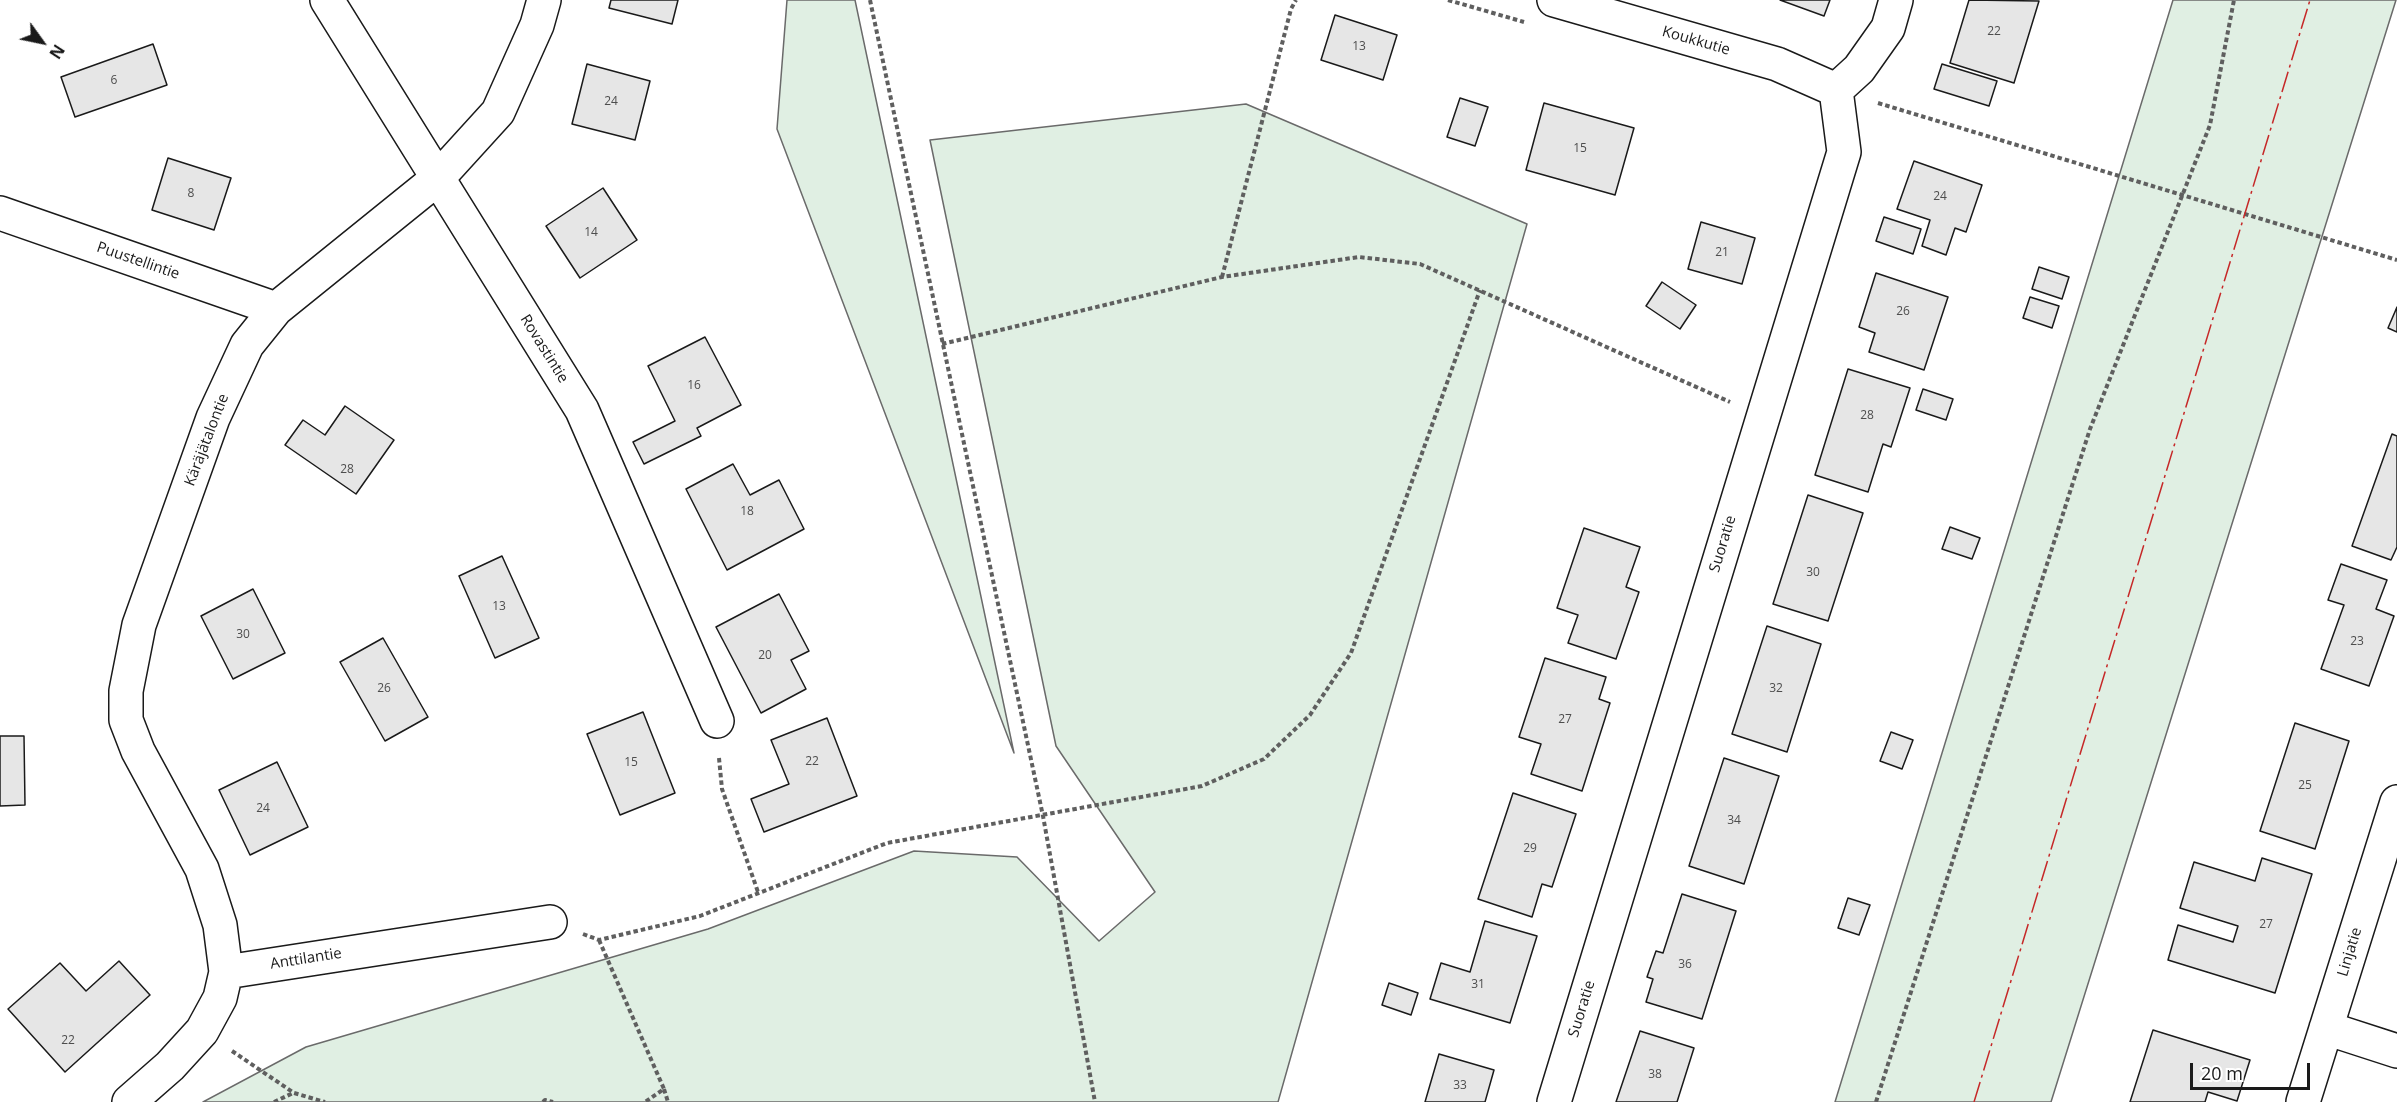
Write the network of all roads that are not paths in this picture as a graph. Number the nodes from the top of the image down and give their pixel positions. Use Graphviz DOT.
graph roads {
  1 [pos="327,0"];
  2 [pos="544,0"];
  3 [pos="1554,0"];
  4 [pos="1896,0"];
  5 [pos="1836,90"];
  6 [pos="437,179"];
  7 [pos="0,213"];
  8 [pos="276,309"];
  9 [pos="717,722"];
  10 [pos="2397,802"];
  11 [pos="550,922"];
  12 [pos="226,972"];
  13 [pos="2326,1028"];
  14 [pos="2397,1051"];
  15 [pos="129,1102"];
  16 [pos="1554,1102"];
  17 [pos="2303,1102"];
  1 -- 6 [label="street, Rovastintie"];
  2 -- 6 [label="street, Käräjätalontie"];
  3 -- 5 [label="street, Koukkutie"];
  4 -- 5 [label="street"];
  5 -- 16 [label="street, Suoratie"];
  6 -- 8 [label="street, Käräjätalontie"];
  6 -- 9 [label="street, Rovastintie"];
  7 -- 8 [label="street, Puustellintie"];
  8 -- 12 [label="street, Käräjätalontie"];
  10 -- 13 [label="street, Linjatie"];
  11 -- 12 [label="street, Anttilantie"];
  12 -- 15 [label="street"];
  13 -- 14 [label="street"];
  13 -- 17 [label="street, Linjatie"];
}
